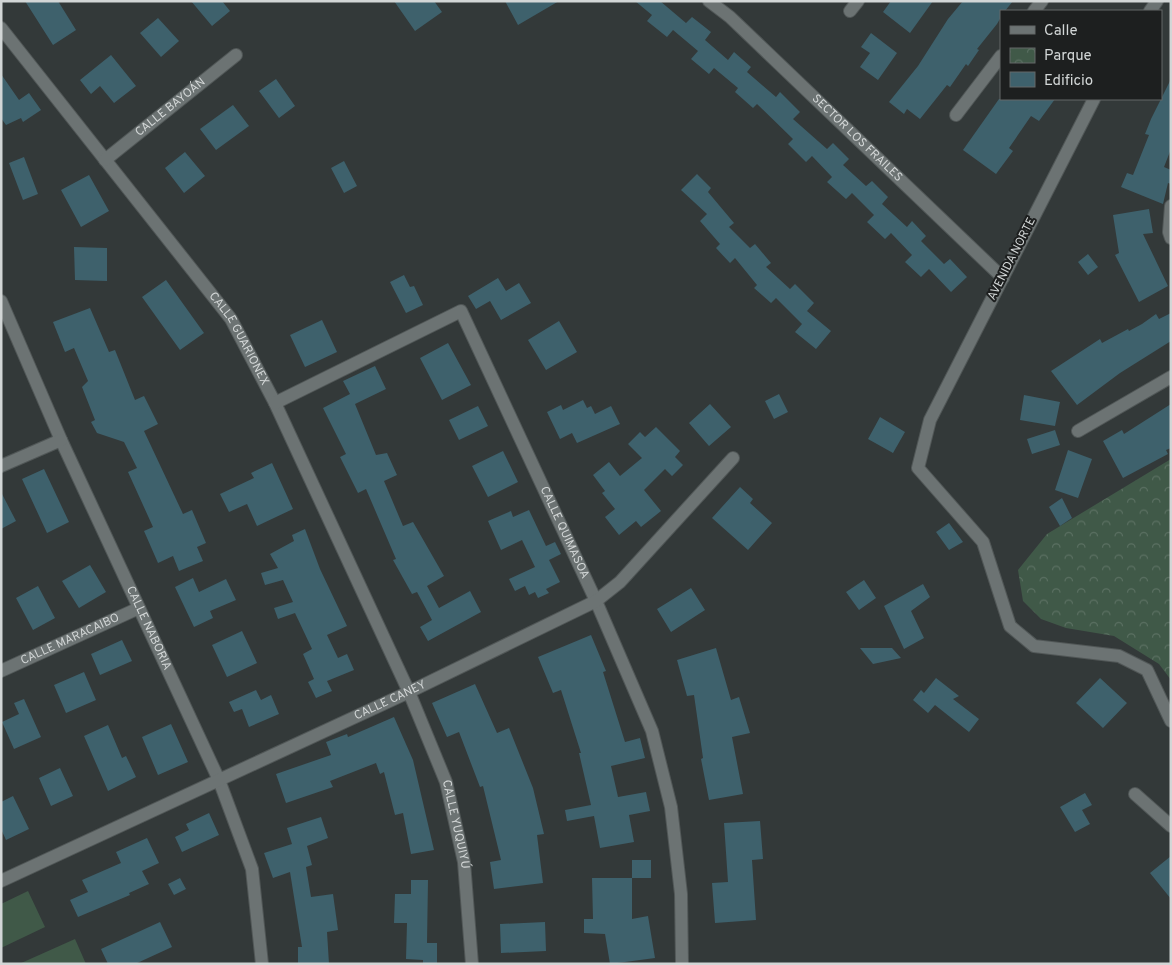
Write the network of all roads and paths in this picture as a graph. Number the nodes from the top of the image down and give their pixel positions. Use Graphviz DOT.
graph roads {
  1 [pos="709,1"];
  2 [pos="1,28"];
  3 [pos="236,55"];
  4 [pos="1000,57"];
  5 [pos="1093,100"];
  6 [pos="956,116"];
  7 [pos="105,160"];
  8 [pos="1171,206"];
  9 [pos="1171,238"];
  10 [pos="1003,278"];
  11 [pos="1,301"];
  12 [pos="1171,377"];
  13 [pos="274,403"];
  14 [pos="1078,431"];
  15 [pos="61,440"];
  16 [pos="733,458"];
  17 [pos="1,466"];
  18 [pos="596,601"];
  19 [pos="139,608"];
  20 [pos="1,671"];
  21 [pos="408,692"];
  22 [pos="1171,721"];
  23 [pos="219,780"];
  24 [pos="1135,794"];
  25 [pos="1171,826"];
  26 [pos="1,881"];
  27 [pos="262,964"];
  28 [pos="472,964"];
  29 [pos="682,964"];
  1 -- 10 [label="street, SECTOR LOS FRAILES"];
  2 -- 7 [label="street, CALLE GUARIONEX"];
  3 -- 7 [label="street, CALLE BAYOÁN"];
  4 -- 6 [label="street"];
  5 -- 10 [label="street, AVENIDA NORTE"];
  7 -- 13 [label="street, CALLE GUARIONEX"];
  8 -- 9 [label="street"];
  10 -- 22 [label="street, AVENIDA NORTE"];
  11 -- 15 [label="street, CALLE NABORIA"];
  12 -- 14 [label="street"];
  13 -- 18 [label="street, CALLE QUIMASOA"];
  13 -- 21 [label="street, CALLE GUARIONEX"];
  15 -- 17 [label="street"];
  15 -- 19 [label="street, CALLE NABORIA"];
  16 -- 18 [label="street, CALLE CANEY"];
  18 -- 21 [label="street, CALLE CANEY"];
  18 -- 29 [label="street, CALLE QUIMASOA"];
  19 -- 20 [label="street, CALLE MARACAIBO"];
  19 -- 23 [label="street, CALLE NABORIA"];
  21 -- 23 [label="street, CALLE CANEY"];
  21 -- 28 [label="street, CALLE YUQUIYÚ"];
  23 -- 26 [label="street, CALLE CANEY"];
  23 -- 27 [label="street, CALLE NABORIA"];
  24 -- 25 [label="street"];
}
